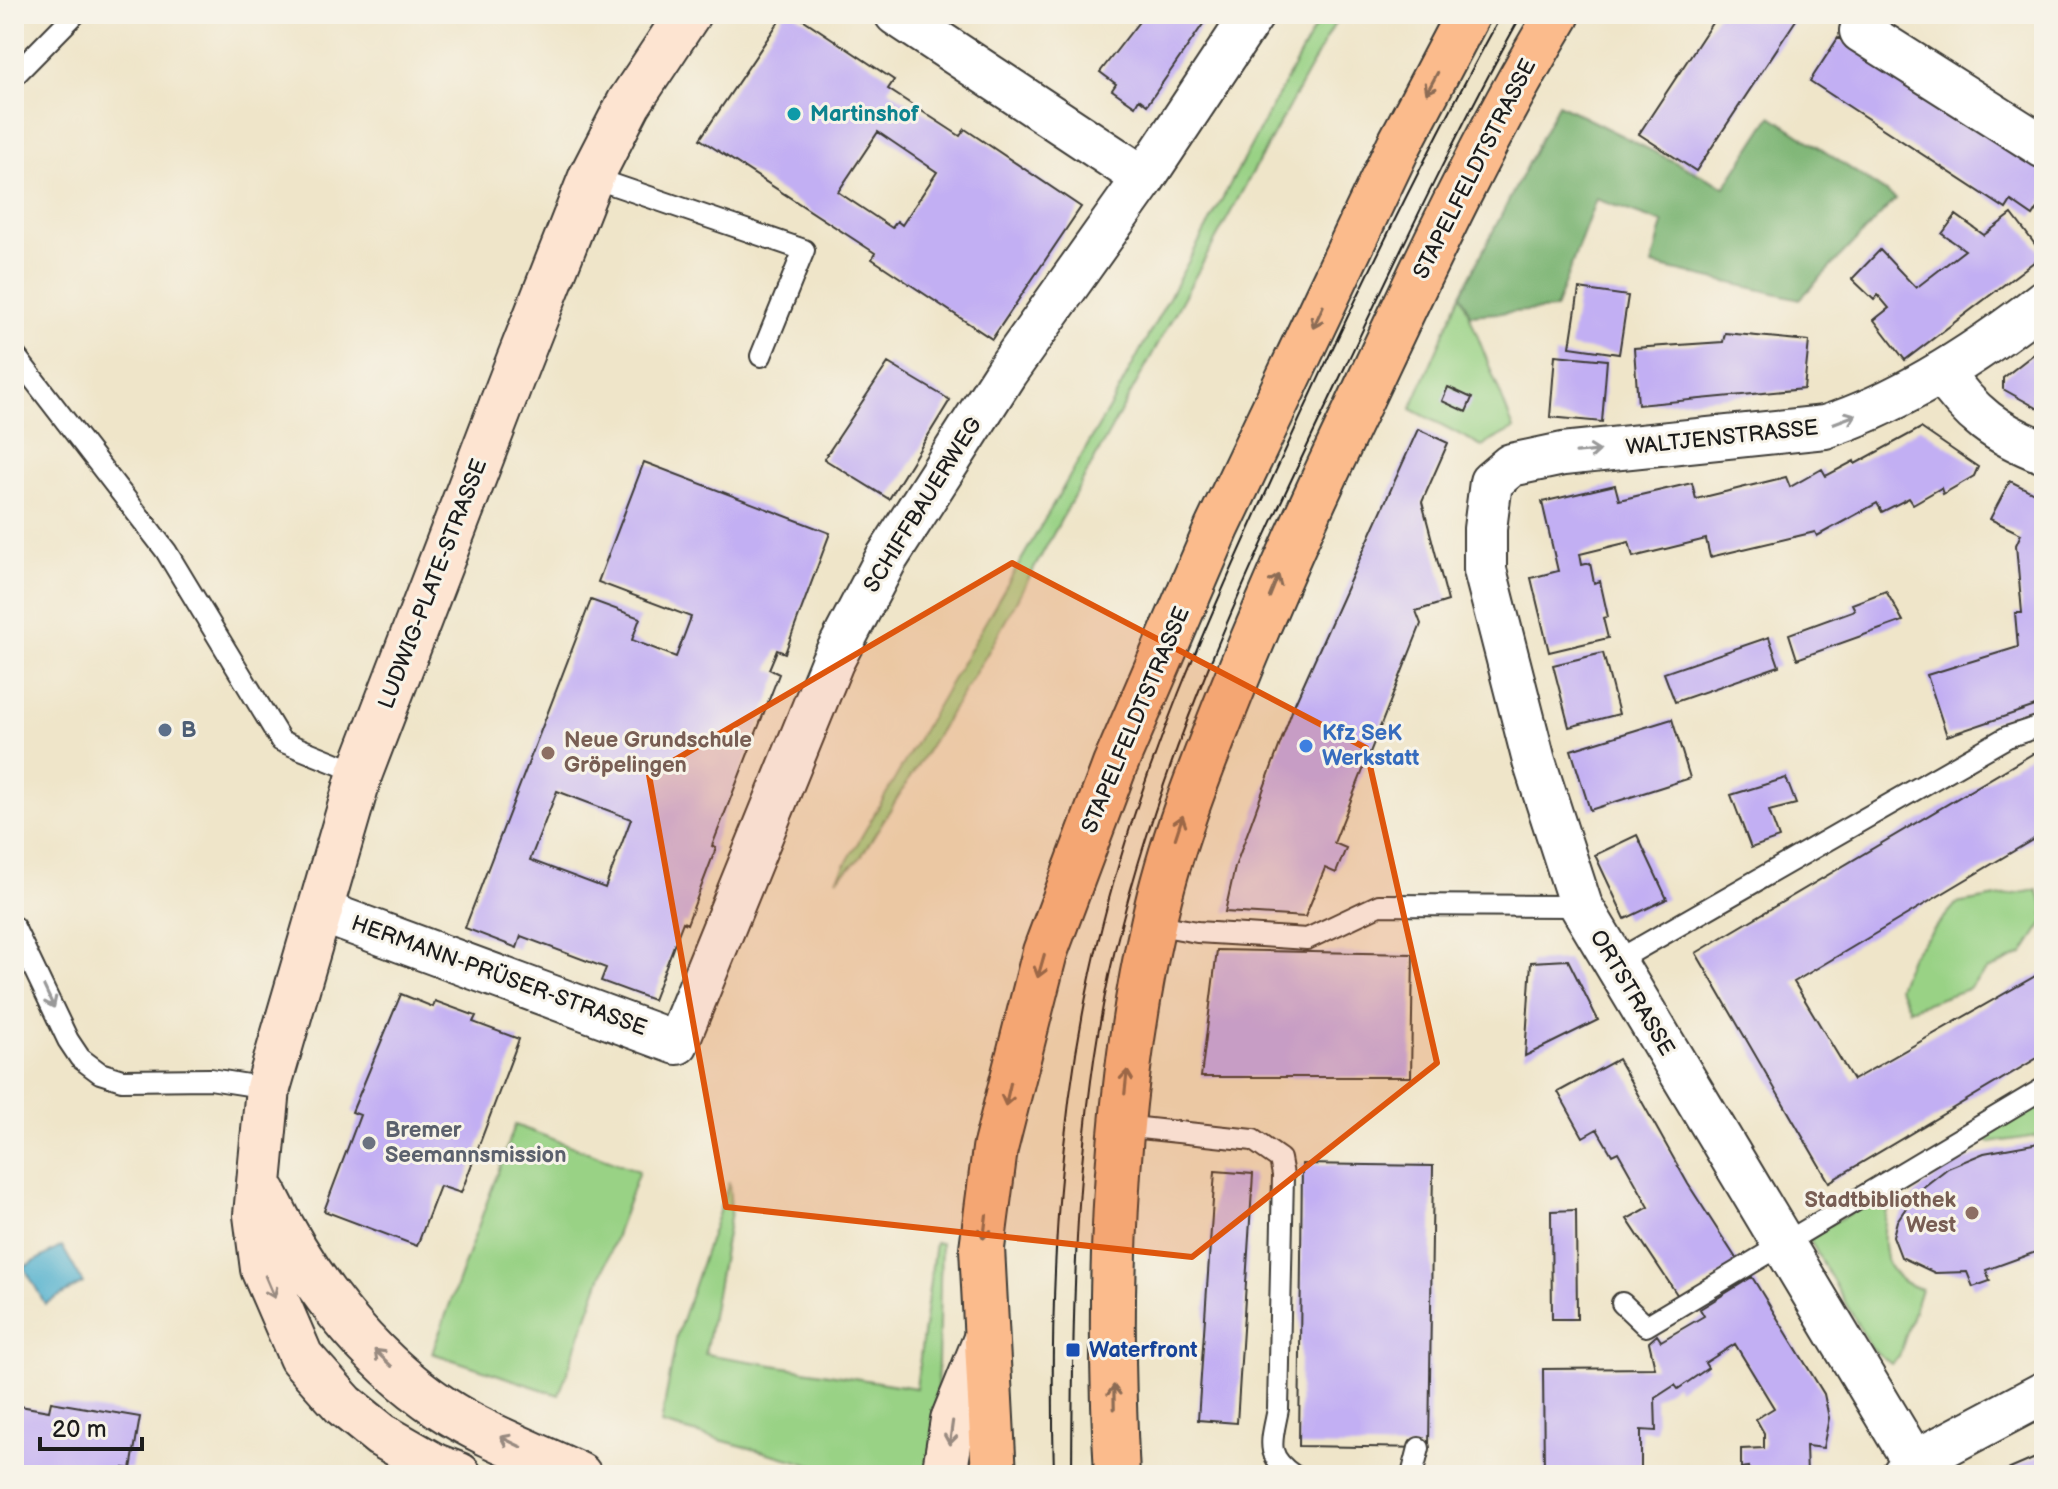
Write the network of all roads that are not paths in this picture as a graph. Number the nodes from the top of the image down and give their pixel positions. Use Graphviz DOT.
graph roads {
  1 [pos="75,14"];
  2 [pos="896,14"];
  3 [pos="1253,14"];
  4 [pos="1468,14"];
  5 [pos="1558,14"];
  6 [pos="674,20"];
  7 [pos="1861,31"];
  8 [pos="16,70"];
  9 [pos="2044,147"];
  10 [pos="591,177"];
  11 [pos="1144,178"];
  12 [pos="2044,301"];
  13 [pos="14,354"];
  14 [pos="761,356"];
  15 [pos="1942,372"];
  16 [pos="2044,452"];
  17 [pos="1511,465"];
  18 [pos="2044,725"];
  19 [pos="360,773"];
  20 [pos="1581,906"];
  21 [pos="320,911"];
  22 [pos="1153,924"];
  23 [pos="14,927"];
  24 [pos="1613,963"];
  25 [pos="677,1043"];
  26 [pos="268,1088"];
  27 [pos="2044,1088"];
  28 [pos="1122,1126"];
  29 [pos="259,1183"];
  30 [pos="1781,1242"];
  31 [pos="1622,1303"];
  32 [pos="985,1341"];
  33 [pos="2044,1393"];
  34 [pos="442,1408"];
  35 [pos="1419,1448"];
  36 [pos="1909,1469"];
  37 [pos="442,1472"];
  38 [pos="579,1475"];
  39 [pos="944,1475"];
  40 [pos="994,1475"];
  41 [pos="1117,1475"];
  42 [pos="1293,1475"];
  43 [pos="1412,1475"];
  1 -- 8 [label="lane"];
  2 -- 11 [label="street"];
  3 -- 11 [label="street, SCHIFFBAUERWEG"];
  4 -- 32 [label="main road, STAPELFELDTSTRASSE, one-way"];
  22 -- 5 [label="main road, STAPELFELDTSTRASSE, one-way"];
  6 -- 10 [label="street, LUDWIG-PLATE-STRASSE"];
  7 -- 9 [label="street"];
  10 -- 14 [label="lane"];
  10 -- 19 [label="street, LUDWIG-PLATE-STRASSE"];
  11 -- 25 [label="street, SCHIFFBAUERWEG"];
  12 -- 15 [label="street, WALTJENSTRASSE"];
  13 -- 19 [label="lane"];
  15 -- 16 [label="street"];
  17 -- 15 [label="street, WALTJENSTRASSE, one-way"];
  17 -- 20 [label="street, ORTSTRASSE"];
  18 -- 24 [label="lane"];
  19 -- 21 [label="street, LUDWIG-PLATE-STRASSE"];
  20 -- 22 [label="lane"];
  20 -- 24 [label="street, ORTSTRASSE"];
  21 -- 25 [label="street, HERMANN-PRÜSER-STRASSE"];
  21 -- 26 [label="street, LUDWIG-PLATE-STRASSE"];
  28 -- 22 [label="main road, STAPELFELDTSTRASSE, one-way"];
  23 -- 26 [label="lane, one-way"];
  24 -- 30 [label="street, ORTSTRASSE"];
  26 -- 29 [label="street, LUDWIG-PLATE-STRASSE"];
  27 -- 30 [label="lane"];
  41 -- 28 [label="main road, STAPELFELDTSTRASSE, one-way"];
  28 -- 42 [label="lane"];
  34 -- 29 [label="street, one-way"];
  29 -- 37 [label="street, LUDWIG-PLATE-STRASSE, one-way"];
  30 -- 31 [label="lane"];
  30 -- 36 [label="street, ORTSTRASSE"];
  32 -- 39 [label="street, one-way"];
  32 -- 40 [label="main road, STAPELFELDTSTRASSE"];
  33 -- 36 [label="street"];
  34 -- 37 [label="street"];
  38 -- 34 [label="street, one-way"];
  35 -- 43 [label="lane"];
}
